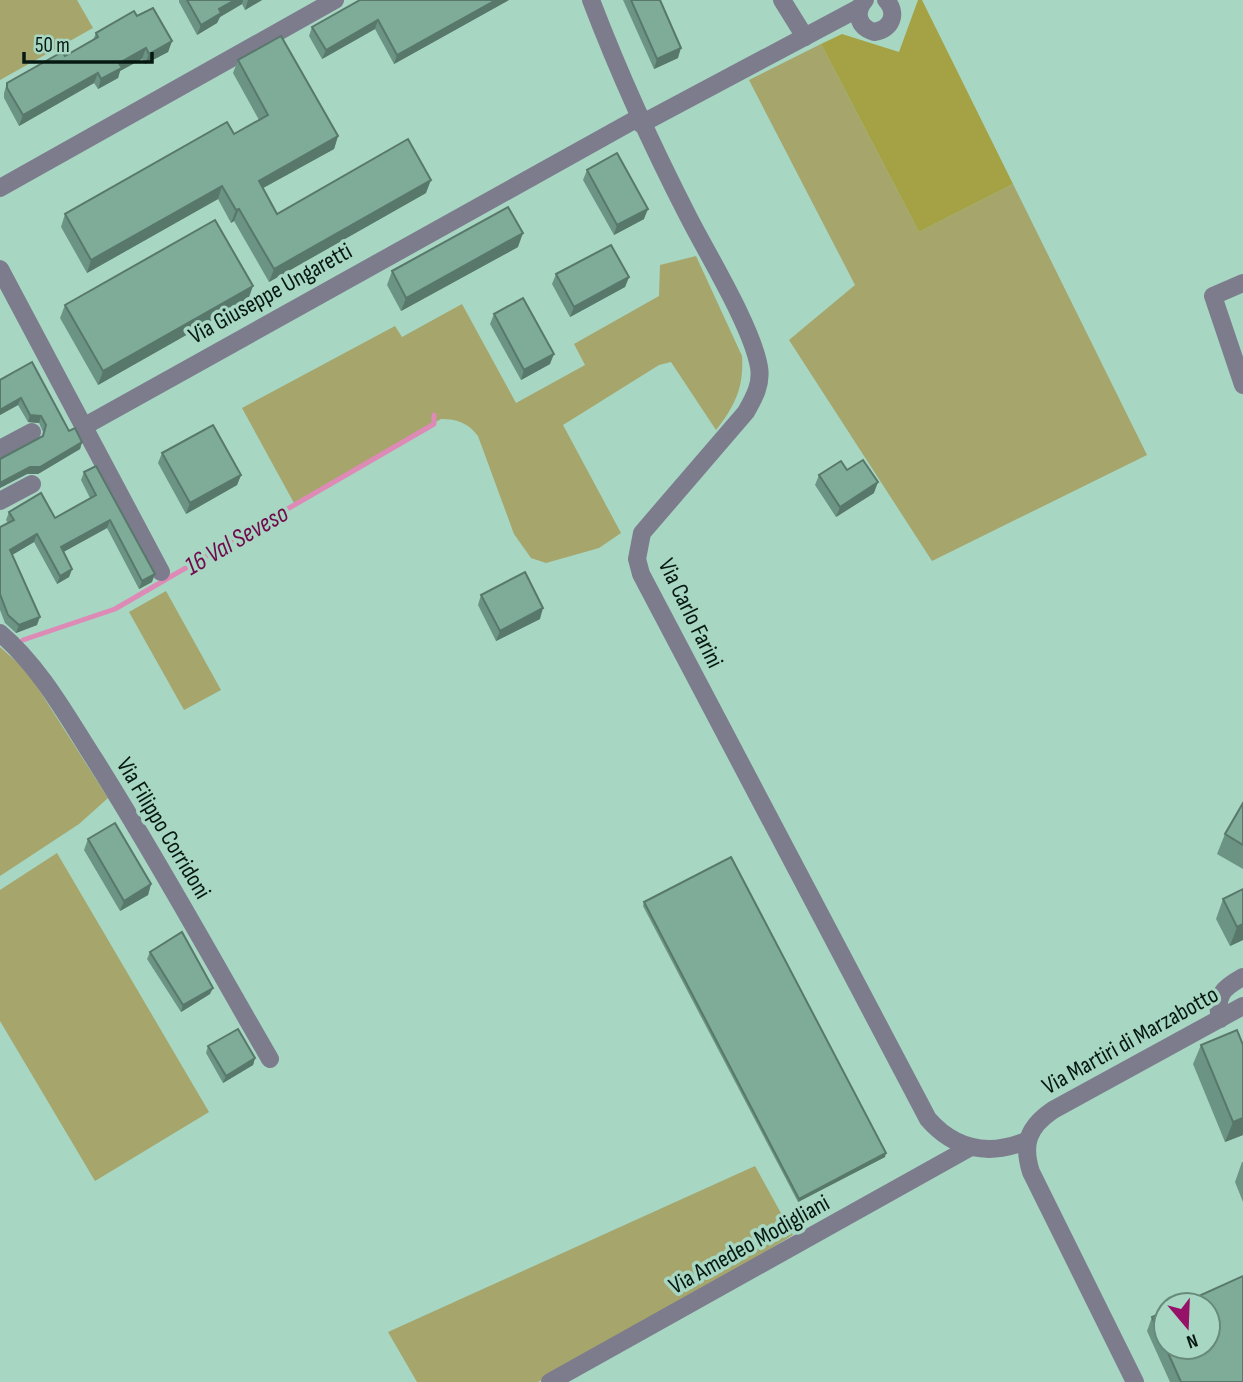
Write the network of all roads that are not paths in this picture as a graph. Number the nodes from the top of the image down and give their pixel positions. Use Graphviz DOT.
graph roads {
  1 [pos="335,0"];
  2 [pos="591,0"];
  3 [pos="782,0"];
  4 [pos="886,0"];
  5 [pos="862,4"];
  6 [pos="824,27"];
  7 [pos="863,27"];
  8 [pos="805,37"];
  9 [pos="640,121"];
  10 [pos="0,188"];
  11 [pos="0,269"];
  12 [pos="1243,283"];
  13 [pos="1243,385"];
  14 [pos="83,427"];
  15 [pos="32,432"];
  16 [pos="0,449"];
  17 [pos="32,484"];
  18 [pos="0,501"];
  19 [pos="161,572"];
  20 [pos="0,633"];
  21 [pos="1243,977"];
  22 [pos="1243,1006"];
  23 [pos="1220,1019"];
  24 [pos="270,1059"];
  25 [pos="1026,1141"];
  26 [pos="971,1147"];
  27 [pos="550,1382"];
  28 [pos="1135,1382"];
  1 -- 10 [label="street"];
  2 -- 9 [label="street, Via Carlo Farini"];
  3 -- 8 [label="street"];
  4 -- 7 [label="street, Via Giuseppe Ungaretti"];
  5 -- 6 [label="street, Via Giuseppe Ungaretti"];
  5 -- 7 [label="street"];
  6 -- 7 [label="street, Via Giuseppe Ungaretti"];
  6 -- 8 [label="street, Via Giuseppe Ungaretti"];
  8 -- 9 [label="street, Via Giuseppe Ungaretti"];
  9 -- 14 [label="street, Via Giuseppe Ungaretti"];
  9 -- 26 [label="street, Via Carlo Farini"];
  11 -- 14 [label="street"];
  12 -- 13 [label="street"];
  14 -- 19 [label="street"];
  15 -- 16 [label="street"];
  17 -- 18 [label="street"];
  20 -- 24 [label="street, Via Filippo Corridoni"];
  21 -- 23 [label="street"];
  22 -- 23 [label="street, Via Martiri di Marzabotto"];
  23 -- 25 [label="street, Via Martiri di Marzabotto"];
  25 -- 26 [label="street, Via Carlo Farini"];
  25 -- 28 [label="street"];
  26 -- 27 [label="street, Via Amedeo Modigliani"];
}
